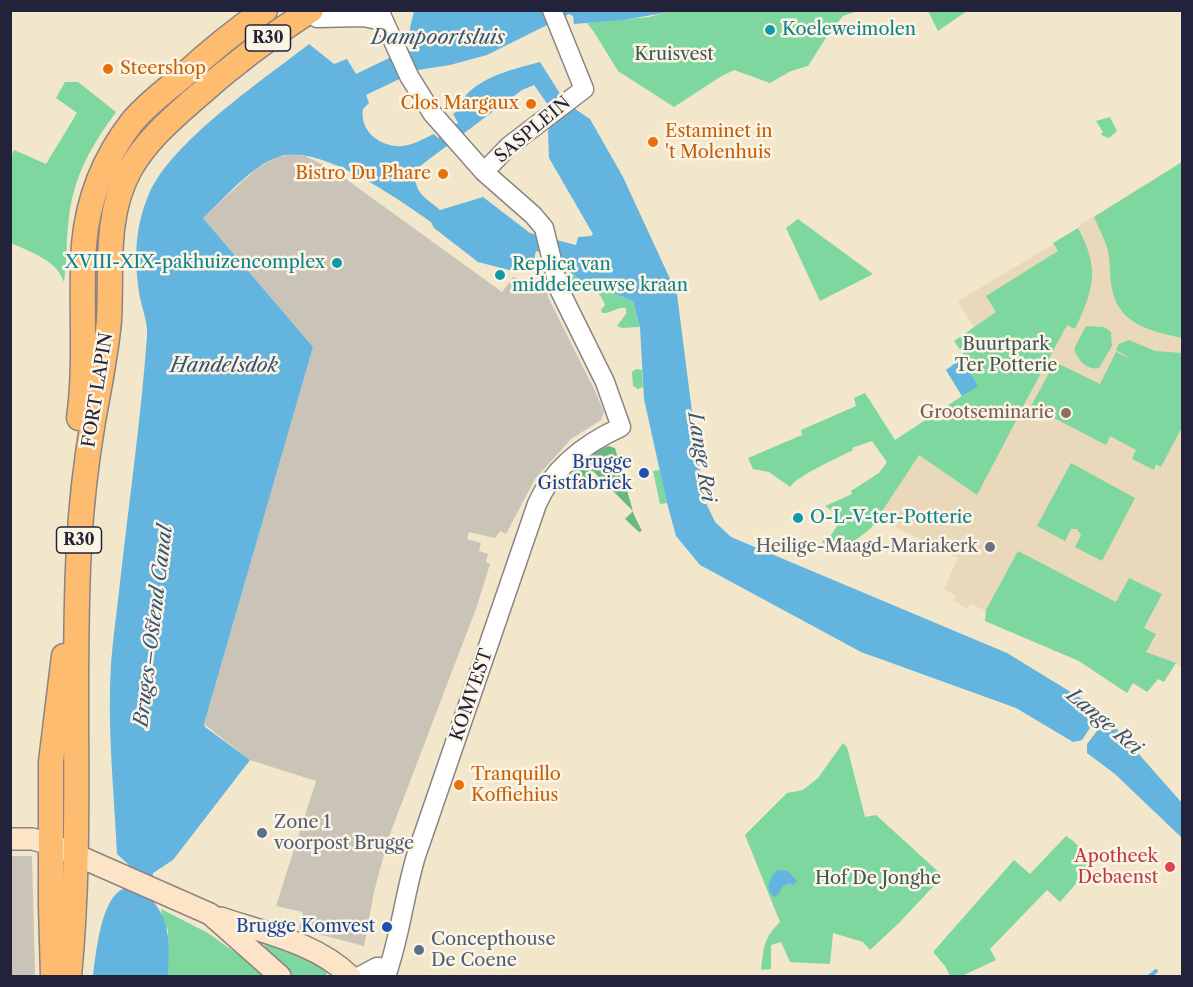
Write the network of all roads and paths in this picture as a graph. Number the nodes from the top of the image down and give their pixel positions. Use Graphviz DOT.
graph roads {
  1 [pos="265,10"];
  2 [pos="311,11"];
  3 [pos="381,16"];
  4 [pos="554,16"];
  5 [pos="484,172"];
  6 [pos="621,427"];
  7 [pos="10,839"];
  8 [pos="51,844"];
  9 [pos="77,856"];
  10 [pos="210,914"];
  11 [pos="344,971"];
  12 [pos="388,972"];
  13 [pos="53,976"];
  14 [pos="69,976"];
  15 [pos="280,976"];
  16 [pos="360,976"];
  1 -- 8 [label="main road, FORT LAPIN / R30"];
  2 -- 3 [label="street"];
  2 -- 9 [label="main road, FORT LAPIN / R30"];
  3 -- 5 [label="street, SASPLEIN"];
  4 -- 5 [label="street, SASPLEIN"];
  5 -- 6 [label="street, SASPLEIN"];
  6 -- 12 [label="street, KOMVEST"];
  7 -- 8 [label="main road"];
  8 -- 9 [label="main road"];
  8 -- 13 [label="main road, R30"];
  9 -- 10 [label="main road"];
  9 -- 14 [label="main road, R30"];
  10 -- 11 [label="main road"];
  10 -- 15 [label="main road"];
  12 -- 16 [label="street, KOMVEST"];
}
